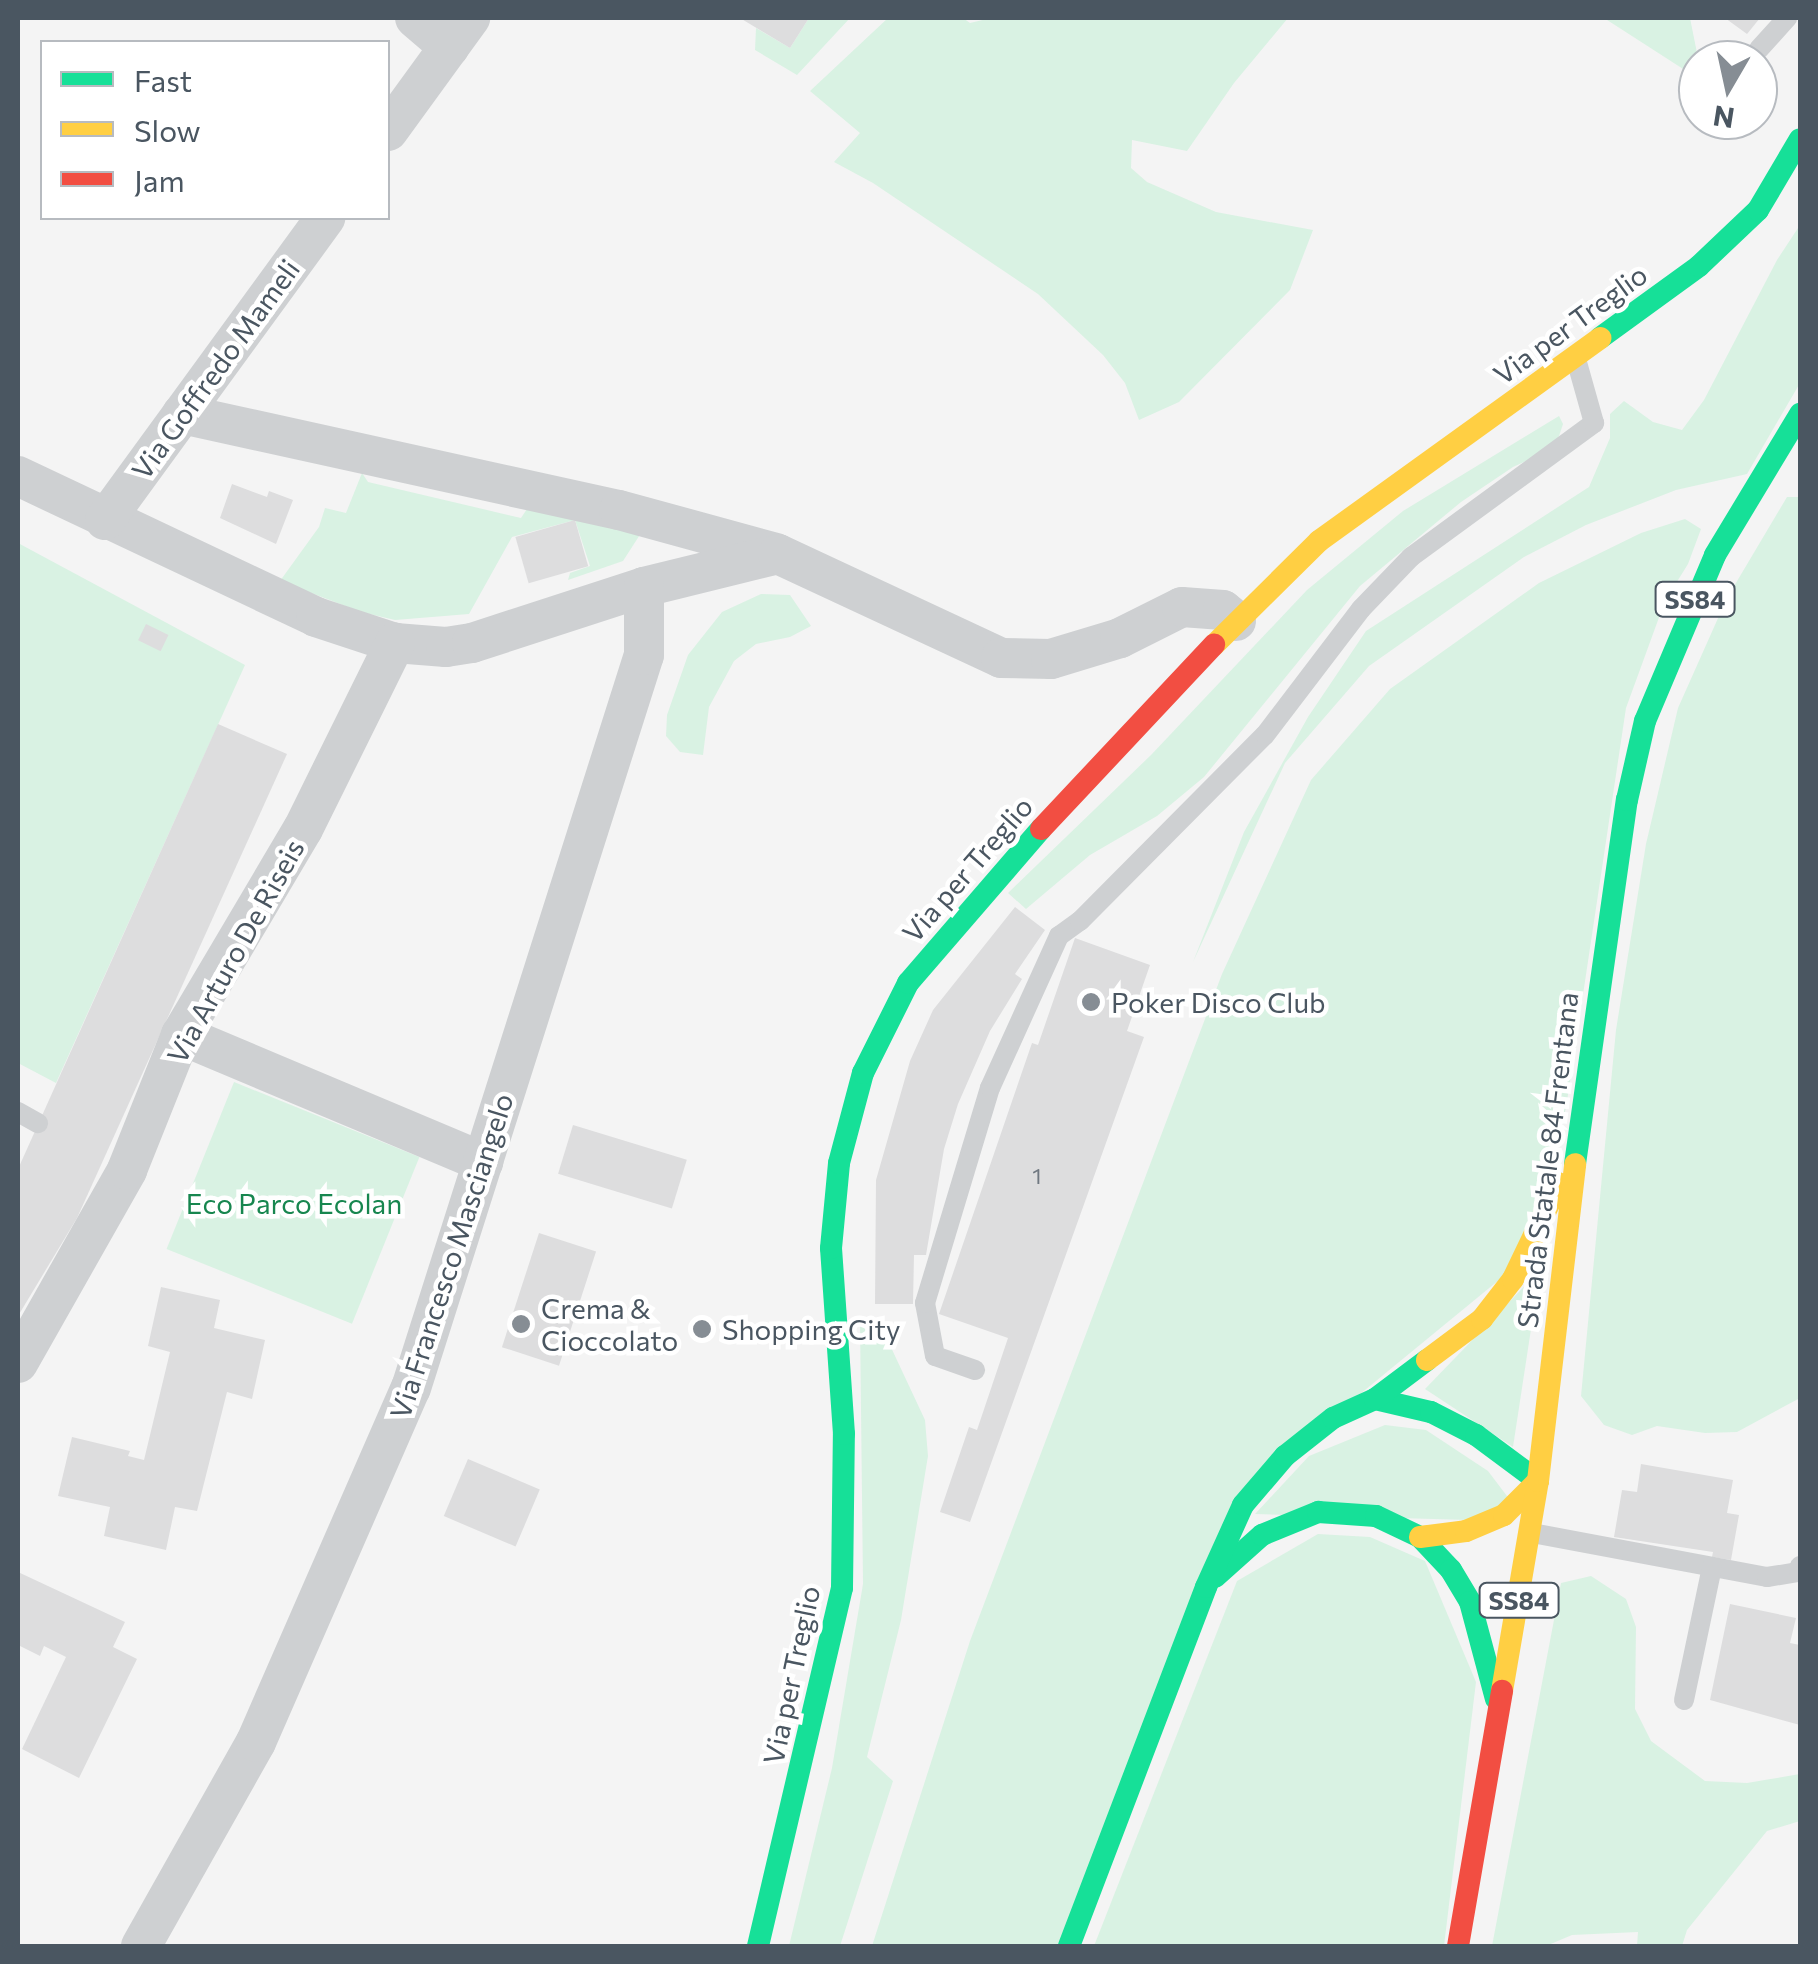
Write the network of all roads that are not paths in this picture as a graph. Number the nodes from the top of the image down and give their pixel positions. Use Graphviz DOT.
graph roads {
  1 [pos="415,18"];
  2 [pos="1787,18"];
  3 [pos="460,32"];
  4 [pos="1768,40"];
  5 [pos="390,128"];
  6 [pos="1800,139"];
  7 [pos="324,220"];
  8 [pos="1575,357"];
  9 [pos="182,414"];
  10 [pos="1800,414"];
  11 [pos="18,476"];
  12 [pos="105,520"];
  13 [pos="778,554"];
  14 [pos="644,587"];
  15 [pos="1236,620"];
  16 [pos="395,643"];
  17 [pos="181,1036"];
  18 [pos="18,1112"];
  19 [pos="38,1123"];
  20 [pos="1576,1153"];
  21 [pos="484,1162"];
  22 [pos="18,1363"];
  23 [pos="975,1370"];
  24 [pos="1375,1400"];
  25 [pos="1538,1481"];
  26 [pos="1530,1532"];
  27 [pos="1420,1537"];
  28 [pos="1712,1566"];
  29 [pos="1800,1571"];
  30 [pos="1206,1586"];
  31 [pos="1684,1700"];
  32 [pos="1500,1718"];
  33 [pos="141,1946"];
  34 [pos="758,1946"];
  35 [pos="1069,1946"];
  36 [pos="1458,1946"];
  1 -- 3 [label="street"];
  2 -- 4 [label="lane"];
  3 -- 5 [label="street"];
  6 -- 8 [label="main road, Via per Treglio"];
  7 -- 9 [label="street, Via Goffredo Mameli"];
  8 -- 15 [label="main road, Via per Treglio"];
  8 -- 23 [label="lane"];
  9 -- 12 [label="street, Via Goffredo Mameli"];
  9 -- 13 [label="street"];
  10 -- 20 [label="main road, Strada Statale 84 Frentana / SS84"];
  11 -- 12 [label="street"];
  12 -- 16 [label="street"];
  13 -- 14 [label="street"];
  13 -- 15 [label="street"];
  14 -- 16 [label="street"];
  14 -- 21 [label="street, Via Francesco Masciangelo"];
  15 -- 34 [label="main road, Via per Treglio"];
  16 -- 17 [label="street, Via Arturo De Riseis"];
  17 -- 21 [label="street"];
  17 -- 22 [label="street, Via Arturo De Riseis"];
  18 -- 19 [label="lane"];
  20 -- 24 [label="main road"];
  20 -- 25 [label="main road, Strada Statale 84 Frentana / SS84"];
  21 -- 33 [label="street, Via Francesco Masciangelo"];
  24 -- 25 [label="main road"];
  24 -- 30 [label="main road"];
  25 -- 26 [label="main road, Strada Statale 84 Frentana / SS84"];
  25 -- 27 [label="main road"];
  26 -- 28 [label="lane"];
  26 -- 32 [label="main road, Strada Statale 84 Frentana / SS84"];
  27 -- 30 [label="main road"];
  27 -- 32 [label="main road"];
  28 -- 29 [label="lane"];
  28 -- 31 [label="lane"];
  30 -- 35 [label="main road"];
  32 -- 36 [label="main road, Strada Statale 84 Frentana / SS84"];
}
